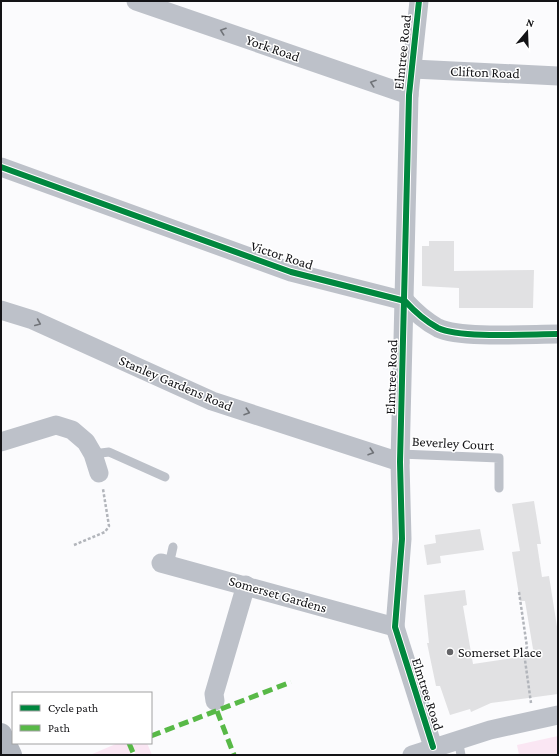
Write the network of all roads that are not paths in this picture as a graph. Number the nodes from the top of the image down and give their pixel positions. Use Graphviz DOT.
graph roads {
  1 [pos="136,1"];
  2 [pos="419,1"];
  3 [pos="413,69"];
  4 [pos="558,76"];
  5 [pos="409,96"];
  6 [pos="1,167"];
  7 [pos="405,301"];
  8 [pos="1,310"];
  9 [pos="558,334"];
  10 [pos="1,442"];
  11 [pos="93,454"];
  12 [pos="400,458"];
  13 [pos="98,473"];
  14 [pos="164,477"];
  15 [pos="499,488"];
  16 [pos="168,558"];
  17 [pos="246,585"];
  18 [pos="394,627"];
  19 [pos="216,701"];
  20 [pos="558,714"];
  21 [pos="1,734"];
  22 [pos="460,747"];
  23 [pos="433,748"];
  24 [pos="10,755"];
  25 [pos="412,755"];
  5 -- 1 [label="street, York Road, one-way"];
  2 -- 3 [label="street, Elmtree Road"];
  3 -- 4 [label="street, Clifton Road"];
  3 -- 5 [label="street, Elmtree Road"];
  5 -- 7 [label="street, Elmtree Road"];
  6 -- 7 [label="street, Victor Road"];
  7 -- 9 [label="street"];
  7 -- 12 [label="street, Elmtree Road"];
  8 -- 12 [label="street, Stanley Gardens Road, one-way"];
  10 -- 11 [label="street"];
  11 -- 13 [label="street"];
  11 -- 14 [label="lane"];
  12 -- 15 [label="lane, Beverley Court"];
  12 -- 18 [label="street, Elmtree Road"];
  16 -- 17 [label="street, Somerset Gardens"];
  17 -- 18 [label="street, Somerset Gardens"];
  17 -- 19 [label="street"];
  18 -- 23 [label="street, Elmtree Road"];
  20 -- 22 [label="street"];
  21 -- 24 [label="main road"];
  22 -- 23 [label="street"];
  23 -- 25 [label="street"];
}
